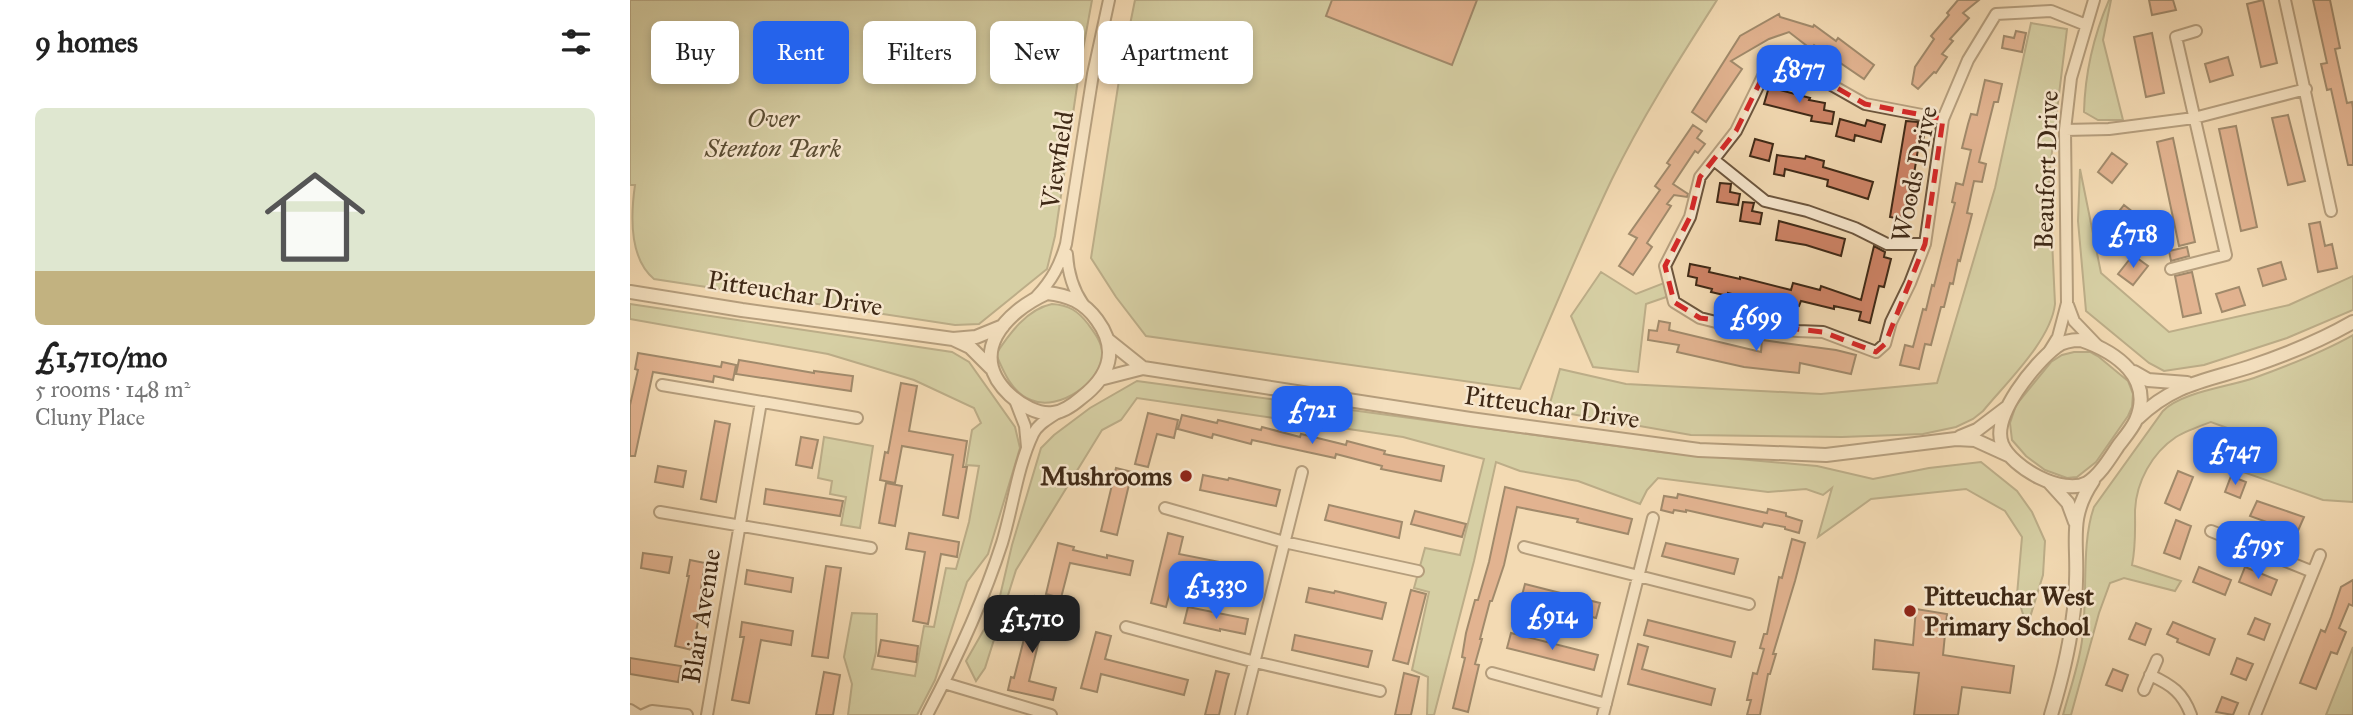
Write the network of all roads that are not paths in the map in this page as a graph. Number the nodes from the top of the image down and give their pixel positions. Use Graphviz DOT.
graph roads {
  1 [pos="1109,0"];
  2 [pos="2094,0"];
  3 [pos="2285,0"];
  4 [pos="2086,25"];
  5 [pos="2196,31"];
  6 [pos="2306,89"];
  7 [pos="2194,118"];
  8 [pos="1943,119"];
  9 [pos="2065,130"];
  10 [pos="1714,160"];
  11 [pos="2331,211"];
  12 [pos="1066,244"];
  13 [pos="1925,244"];
  14 [pos="2171,269"];
  15 [pos="630,292"];
  16 [pos="1036,298"];
  17 [pos="2067,303"];
  18 [pos="1084,306"];
  19 [pos="2353,322"];
  20 [pos="1003,326"];
  21 [pos="953,339"];
  22 [pos="1108,340"];
  23 [pos="2098,346"];
  24 [pos="2046,356"];
  25 [pos="1143,368"];
  26 [pos="993,370"];
  27 [pos="2130,370"];
  28 [pos="1100,379"];
  29 [pos="2190,383"];
  30 [pos="663,385"];
  31 [pos="1015,400"];
  32 [pos="761,402"];
  33 [pos="2008,406"];
  34 [pos="1057,413"];
  35 [pos="857,418"];
  36 [pos="2136,421"];
  37 [pos="1956,439"];
  38 [pos="1027,447"];
  39 [pos="2008,455"];
  40 [pos="1302,472"];
  41 [pos="2098,474"];
  42 [pos="2048,481"];
  43 [pos="1165,508"];
  44 [pos="660,512"];
  45 [pos="1653,518"];
  46 [pos="2075,522"];
  47 [pos="739,525"];
  48 [pos="2211,531"];
  49 [pos="1284,542"];
  50 [pos="1524,547"];
  51 [pos="871,548"];
  52 [pos="2320,555"];
  53 [pos="1418,571"];
  54 [pos="2313,572"];
  55 [pos="1638,576"];
  56 [pos="1749,604"];
  57 [pos="1126,627"];
  58 [pos="2157,660"];
  59 [pos="1255,662"];
  60 [pos="1492,673"];
  61 [pos="2150,675"];
  62 [pos="944,683"];
  63 [pos="2144,690"];
  64 [pos="1380,691"];
  65 [pos="630,710"];
  66 [pos="1605,710"];
  67 [pos="638,715"];
  68 [pos="643,715"];
  69 [pos="687,715"];
  70 [pos="707,715"];
  71 [pos="927,715"];
  72 [pos="1051,715"];
  73 [pos="1241,715"];
  74 [pos="2051,715"];
  75 [pos="2191,715"];
  76 [pos="2255,715"];
  1 -- 12 [label="street, Viewfield"];
  2 -- 4 [label="street, Beaufort Drive"];
  3 -- 6 [label="street"];
  4 -- 8 [label="street, Woods Drive"];
  4 -- 9 [label="street, Beaufort Drive"];
  5 -- 7 [label="street"];
  6 -- 7 [label="street"];
  6 -- 11 [label="street"];
  7 -- 9 [label="street"];
  7 -- 14 [label="street"];
  8 -- 10 [label="street"];
  8 -- 13 [label="street, Woods Drive"];
  9 -- 17 [label="street, Beaufort Drive"];
  10 -- 13 [label="street"];
  10 -- 13 [label="street, Woods Drive"];
  12 -- 16 [label="street, Viewfield"];
  12 -- 18 [label="street, Viewfield"];
  15 -- 21 [label="street, Pitteuchar Drive"];
  16 -- 18 [label="street"];
  16 -- 20 [label="street"];
  17 -- 23 [label="street"];
  17 -- 24 [label="street, Beaufort Drive"];
  18 -- 22 [label="street"];
  19 -- 29 [label="street"];
  20 -- 21 [label="street, Pitteuchar Drive"];
  20 -- 26 [label="street"];
  21 -- 26 [label="street, Pitteuchar Drive"];
  22 -- 25 [label="street, Pitteuchar Drive"];
  22 -- 28 [label="street"];
  23 -- 24 [label="street"];
  23 -- 27 [label="street"];
  24 -- 33 [label="street"];
  25 -- 28 [label="street, Pitteuchar Drive"];
  25 -- 37 [label="street, Pitteuchar Drive"];
  26 -- 31 [label="street"];
  27 -- 29 [label="street"];
  27 -- 36 [label="street"];
  28 -- 34 [label="street"];
  29 -- 36 [label="street"];
  30 -- 32 [label="street"];
  31 -- 34 [label="street"];
  31 -- 38 [label="street"];
  32 -- 35 [label="street"];
  32 -- 47 [label="street, Blair Avenue"];
  33 -- 37 [label="street, Pitteuchar Drive"];
  33 -- 39 [label="street"];
  34 -- 38 [label="street"];
  36 -- 41 [label="street"];
  37 -- 39 [label="street, Pitteuchar Drive"];
  38 -- 62 [label="street"];
  39 -- 42 [label="street"];
  40 -- 49 [label="street"];
  41 -- 42 [label="street"];
  41 -- 46 [label="street"];
  42 -- 46 [label="street"];
  43 -- 49 [label="street"];
  44 -- 47 [label="street, Blair Avenue"];
  45 -- 55 [label="street"];
  46 -- 74 [label="street"];
  47 -- 51 [label="street, Blair Avenue"];
  47 -- 70 [label="street, Blair Avenue"];
  48 -- 54 [label="street"];
  49 -- 53 [label="street"];
  49 -- 59 [label="street"];
  50 -- 55 [label="street"];
  52 -- 54 [label="street"];
  54 -- 76 [label="street"];
  55 -- 56 [label="street"];
  55 -- 66 [label="street"];
  57 -- 59 [label="street"];
  58 -- 61 [label="street"];
  59 -- 64 [label="street"];
  59 -- 73 [label="street"];
  60 -- 66 [label="street"];
  61 -- 63 [label="street"];
  61 -- 75 [label="street"];
  62 -- 71 [label="street"];
  62 -- 72 [label="street"];
  65 -- 67 [label="street"];
  68 -- 69 [label="street, Blair Avenue"];
}
